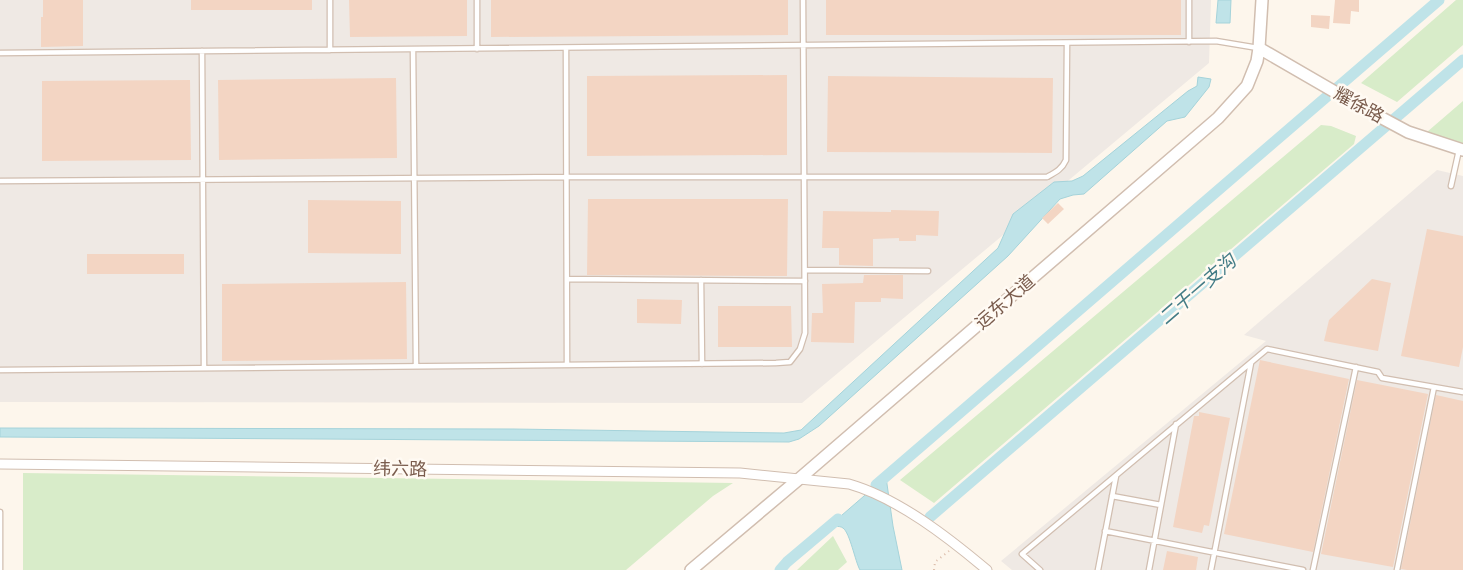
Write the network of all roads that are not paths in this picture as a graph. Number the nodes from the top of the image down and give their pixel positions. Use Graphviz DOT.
graph roads {
  1 [pos="330,0"];
  2 [pos="477,0"];
  3 [pos="803,0"];
  4 [pos="1189,0"];
  5 [pos="1262,0"];
  6 [pos="1189,42"];
  7 [pos="1067,43"];
  8 [pos="804,45"];
  9 [pos="477,48"];
  10 [pos="566,48"];
  11 [pos="1260,48"];
  12 [pos="413,49"];
  13 [pos="330,50"];
  14 [pos="202,51"];
  15 [pos="0,53"];
  16 [pos="1461,150"];
  17 [pos="804,177"];
  18 [pos="414,178"];
  19 [pos="566,178"];
  20 [pos="203,179"];
  21 [pos="0,181"];
  22 [pos="1451,186"];
  23 [pos="805,270"];
  24 [pos="928,271"];
  25 [pos="567,279"];
  26 [pos="701,280"];
  27 [pos="805,281"];
  28 [pos="1251,362"];
  29 [pos="702,364"];
  30 [pos="567,365"];
  31 [pos="416,366"];
  32 [pos="1356,367"];
  33 [pos="204,368"];
  34 [pos="0,370"];
  35 [pos="1434,387"];
  36 [pos="1463,392"];
  37 [pos="1176,424"];
  38 [pos="0,464"];
  39 [pos="1116,474"];
  40 [pos="799,479"];
  41 [pos="1112,496"];
  42 [pos="1161,505"];
  43 [pos="0,512"];
  44 [pos="1105,531"];
  45 [pos="1154,540"];
  46 [pos="1215,552"];
  47 [pos="0,570"];
  48 [pos="691,570"];
  49 [pos="987,570"];
  50 [pos="1040,570"];
  51 [pos="1098,570"];
  52 [pos="1149,570"];
  53 [pos="1211,570"];
  54 [pos="1303,570"];
  55 [pos="1314,570"];
  56 [pos="1397,570"];
  1 -- 13 [label="lane"];
  2 -- 9 [label="lane"];
  3 -- 8 [label="lane"];
  4 -- 6 [label="lane"];
  5 -- 11 [label="street, 运东大道"];
  6 -- 7 [label="lane"];
  6 -- 11 [label="lane"];
  7 -- 8 [label="lane"];
  7 -- 17 [label="lane"];
  8 -- 10 [label="lane"];
  8 -- 17 [label="lane"];
  9 -- 10 [label="lane"];
  9 -- 12 [label="lane"];
  10 -- 19 [label="lane"];
  11 -- 16 [label="street, 耀徐路"];
  11 -- 40 [label="street, 运东大道"];
  12 -- 13 [label="lane"];
  12 -- 18 [label="lane"];
  13 -- 14 [label="lane"];
  14 -- 15 [label="lane"];
  14 -- 20 [label="lane"];
  16 -- 22 [label="lane"];
  17 -- 19 [label="lane"];
  17 -- 23 [label="lane"];
  18 -- 19 [label="lane"];
  18 -- 20 [label="lane"];
  18 -- 31 [label="lane"];
  19 -- 25 [label="lane"];
  20 -- 21 [label="lane"];
  20 -- 33 [label="lane"];
  23 -- 24 [label="lane"];
  23 -- 27 [label="lane"];
  25 -- 26 [label="lane"];
  25 -- 30 [label="lane"];
  26 -- 27 [label="lane"];
  26 -- 29 [label="lane"];
  27 -- 29 [label="lane"];
  28 -- 32 [label="lane"];
  28 -- 37 [label="lane"];
  28 -- 46 [label="lane"];
  29 -- 30 [label="lane"];
  30 -- 31 [label="lane"];
  31 -- 33 [label="lane"];
  32 -- 35 [label="lane"];
  32 -- 55 [label="lane"];
  33 -- 34 [label="lane"];
  35 -- 36 [label="lane"];
  35 -- 56 [label="lane"];
  37 -- 39 [label="lane"];
  37 -- 42 [label="lane"];
  38 -- 40 [label="street, 纬六路"];
  39 -- 41 [label="lane"];
  39 -- 50 [label="lane"];
  40 -- 48 [label="street, 运东大道"];
  40 -- 49 [label="street, 纬六路"];
  41 -- 42 [label="lane"];
  41 -- 44 [label="lane"];
  42 -- 45 [label="lane"];
  43 -- 47 [label="lane"];
  44 -- 45 [label="lane"];
  44 -- 51 [label="lane"];
  45 -- 46 [label="lane"];
  45 -- 52 [label="lane"];
  46 -- 53 [label="lane"];
  46 -- 54 [label="lane"];
}
